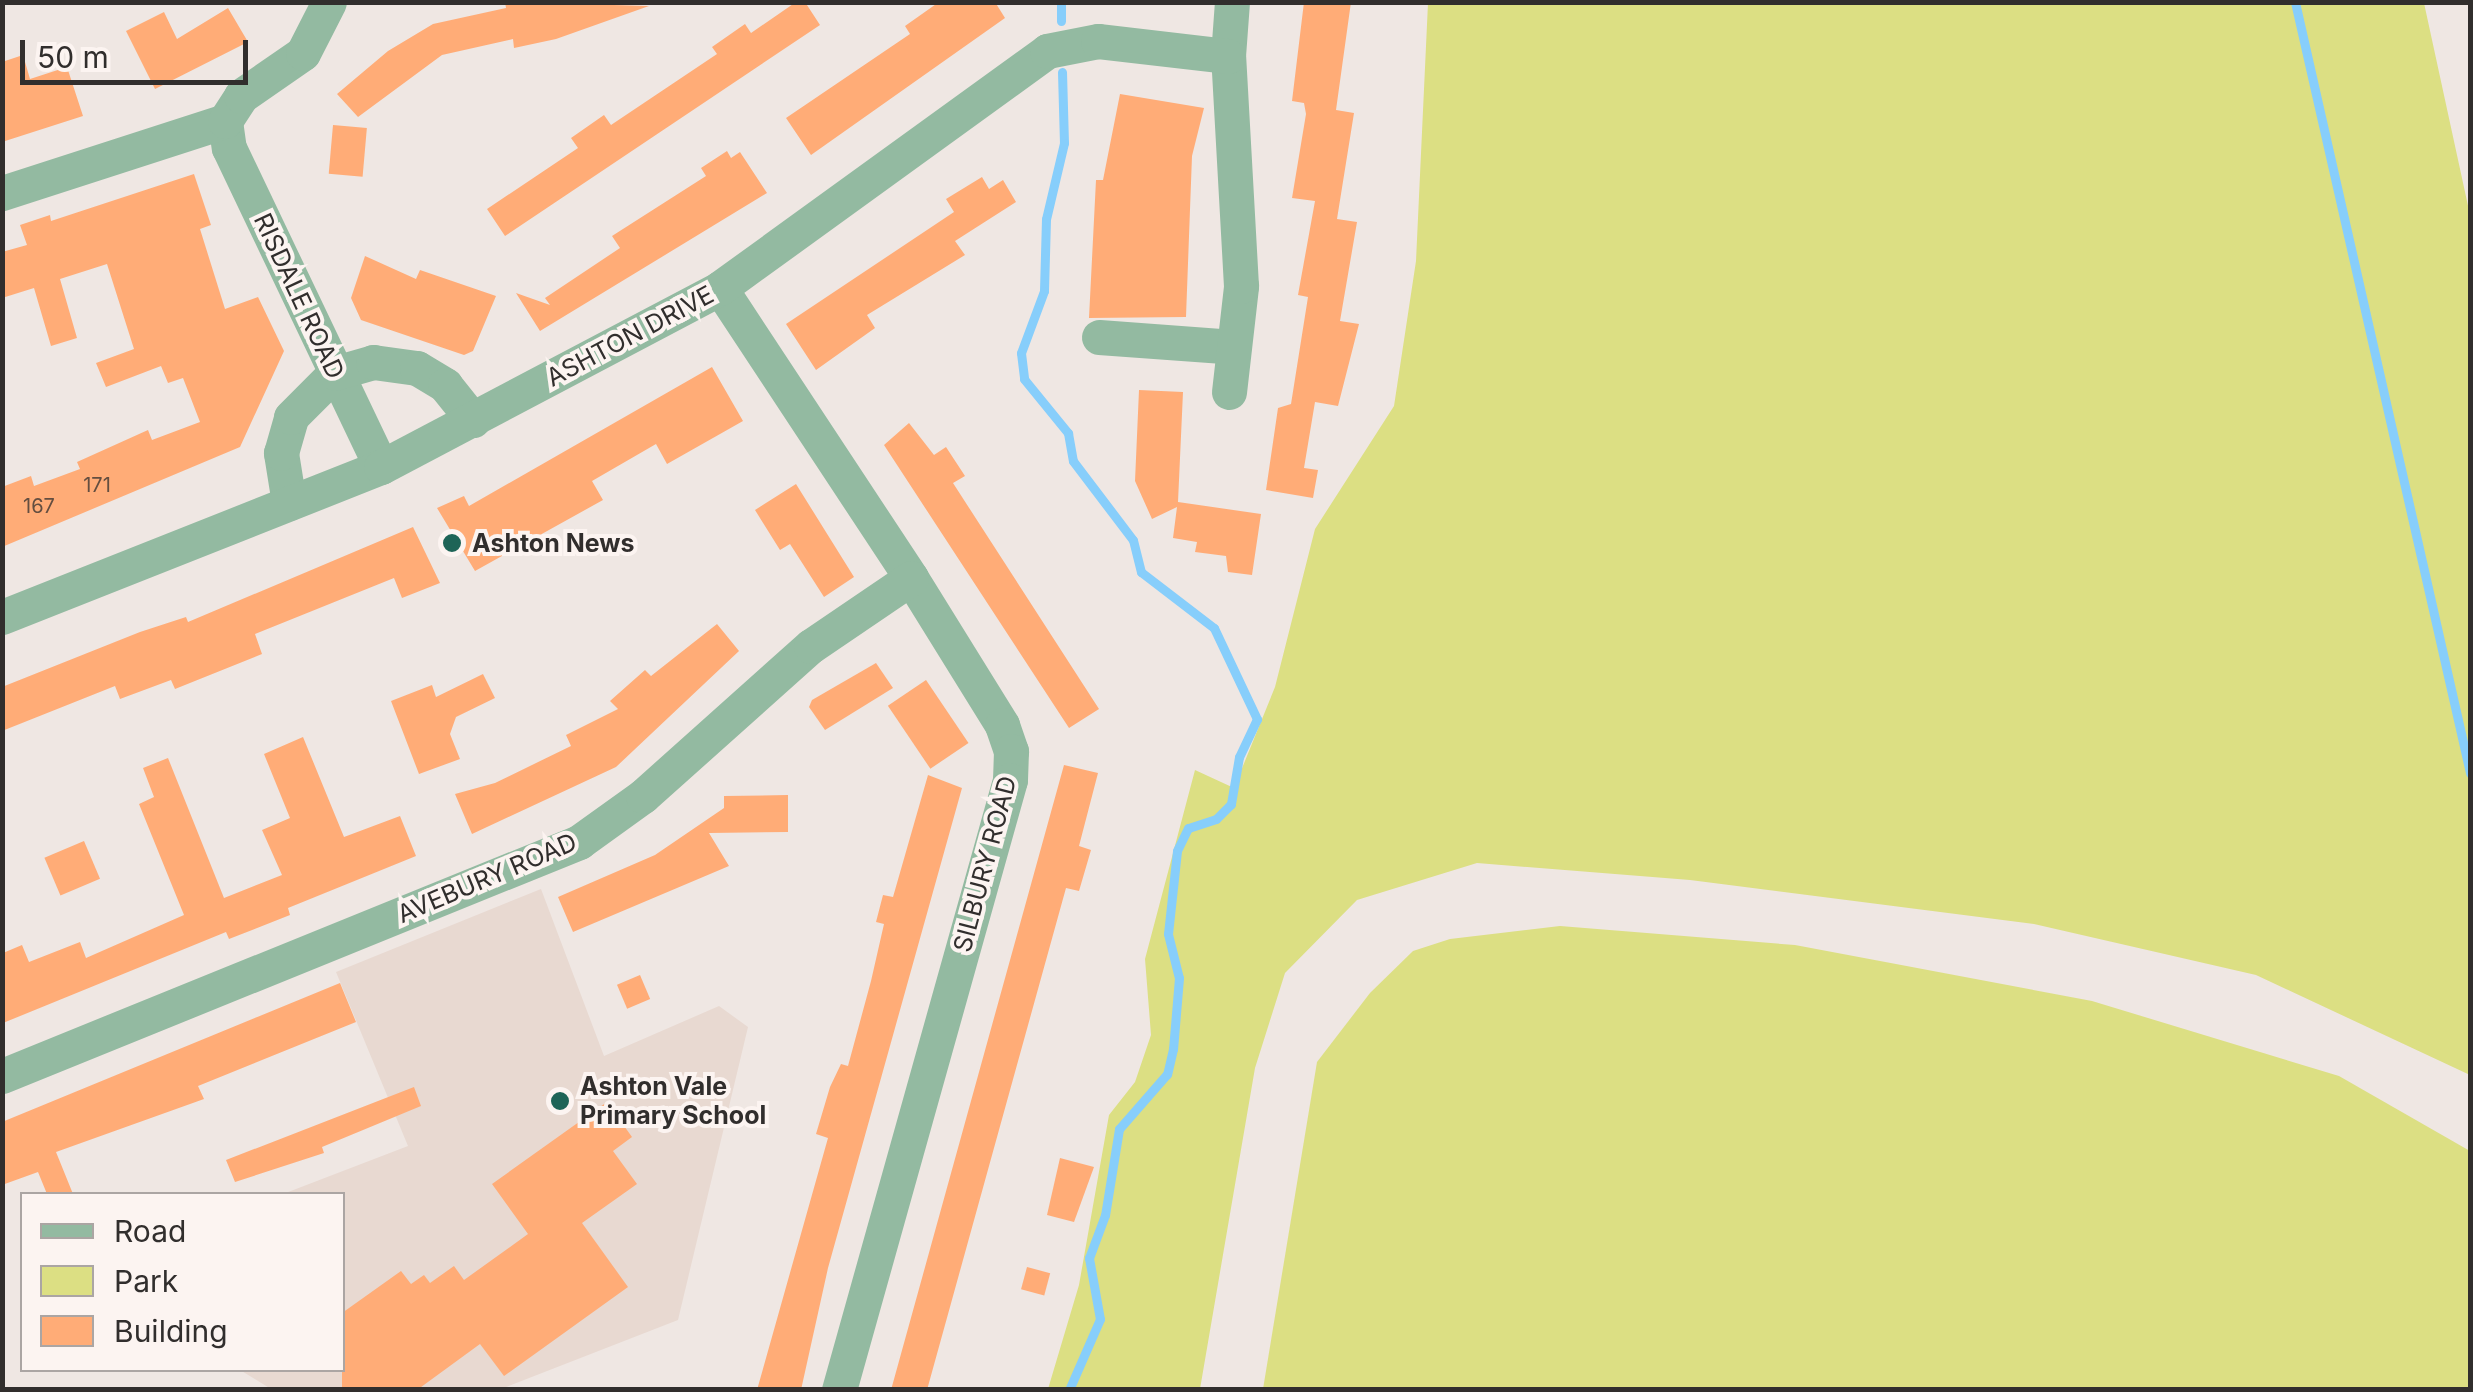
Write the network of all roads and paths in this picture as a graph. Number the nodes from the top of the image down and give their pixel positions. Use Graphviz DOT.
graph roads {
  1 [pos="330,2"];
  2 [pos="1232,2"];
  3 [pos="1228,56"];
  4 [pos="225,121"];
  5 [pos="2,194"];
  6 [pos="720,288"];
  7 [pos="1099,337"];
  8 [pos="1234,347"];
  9 [pos="334,373"];
  10 [pos="1229,392"];
  11 [pos="473,420"];
  12 [pos="381,467"];
  13 [pos="290,503"];
  14 [pos="911,578"];
  15 [pos="2,618"];
  16 [pos="2,1076"];
  17 [pos="839,1390"];
  1 -- 4 [label="street"];
  2 -- 3 [label="street"];
  3 -- 6 [label="street, ASHTON DRIVE"];
  3 -- 8 [label="street"];
  4 -- 5 [label="street"];
  4 -- 9 [label="street, RISDALE ROAD"];
  6 -- 11 [label="street, ASHTON DRIVE"];
  6 -- 14 [label="street, SILBURY ROAD"];
  7 -- 8 [label="street"];
  8 -- 10 [label="street"];
  9 -- 11 [label="street"];
  9 -- 12 [label="street, RISDALE ROAD"];
  9 -- 13 [label="street"];
  11 -- 12 [label="street, ASHTON DRIVE"];
  12 -- 13 [label="street, ASHTON DRIVE"];
  13 -- 15 [label="street, ASHTON DRIVE"];
  14 -- 16 [label="street, AVEBURY ROAD"];
  14 -- 17 [label="street, SILBURY ROAD"];
}
